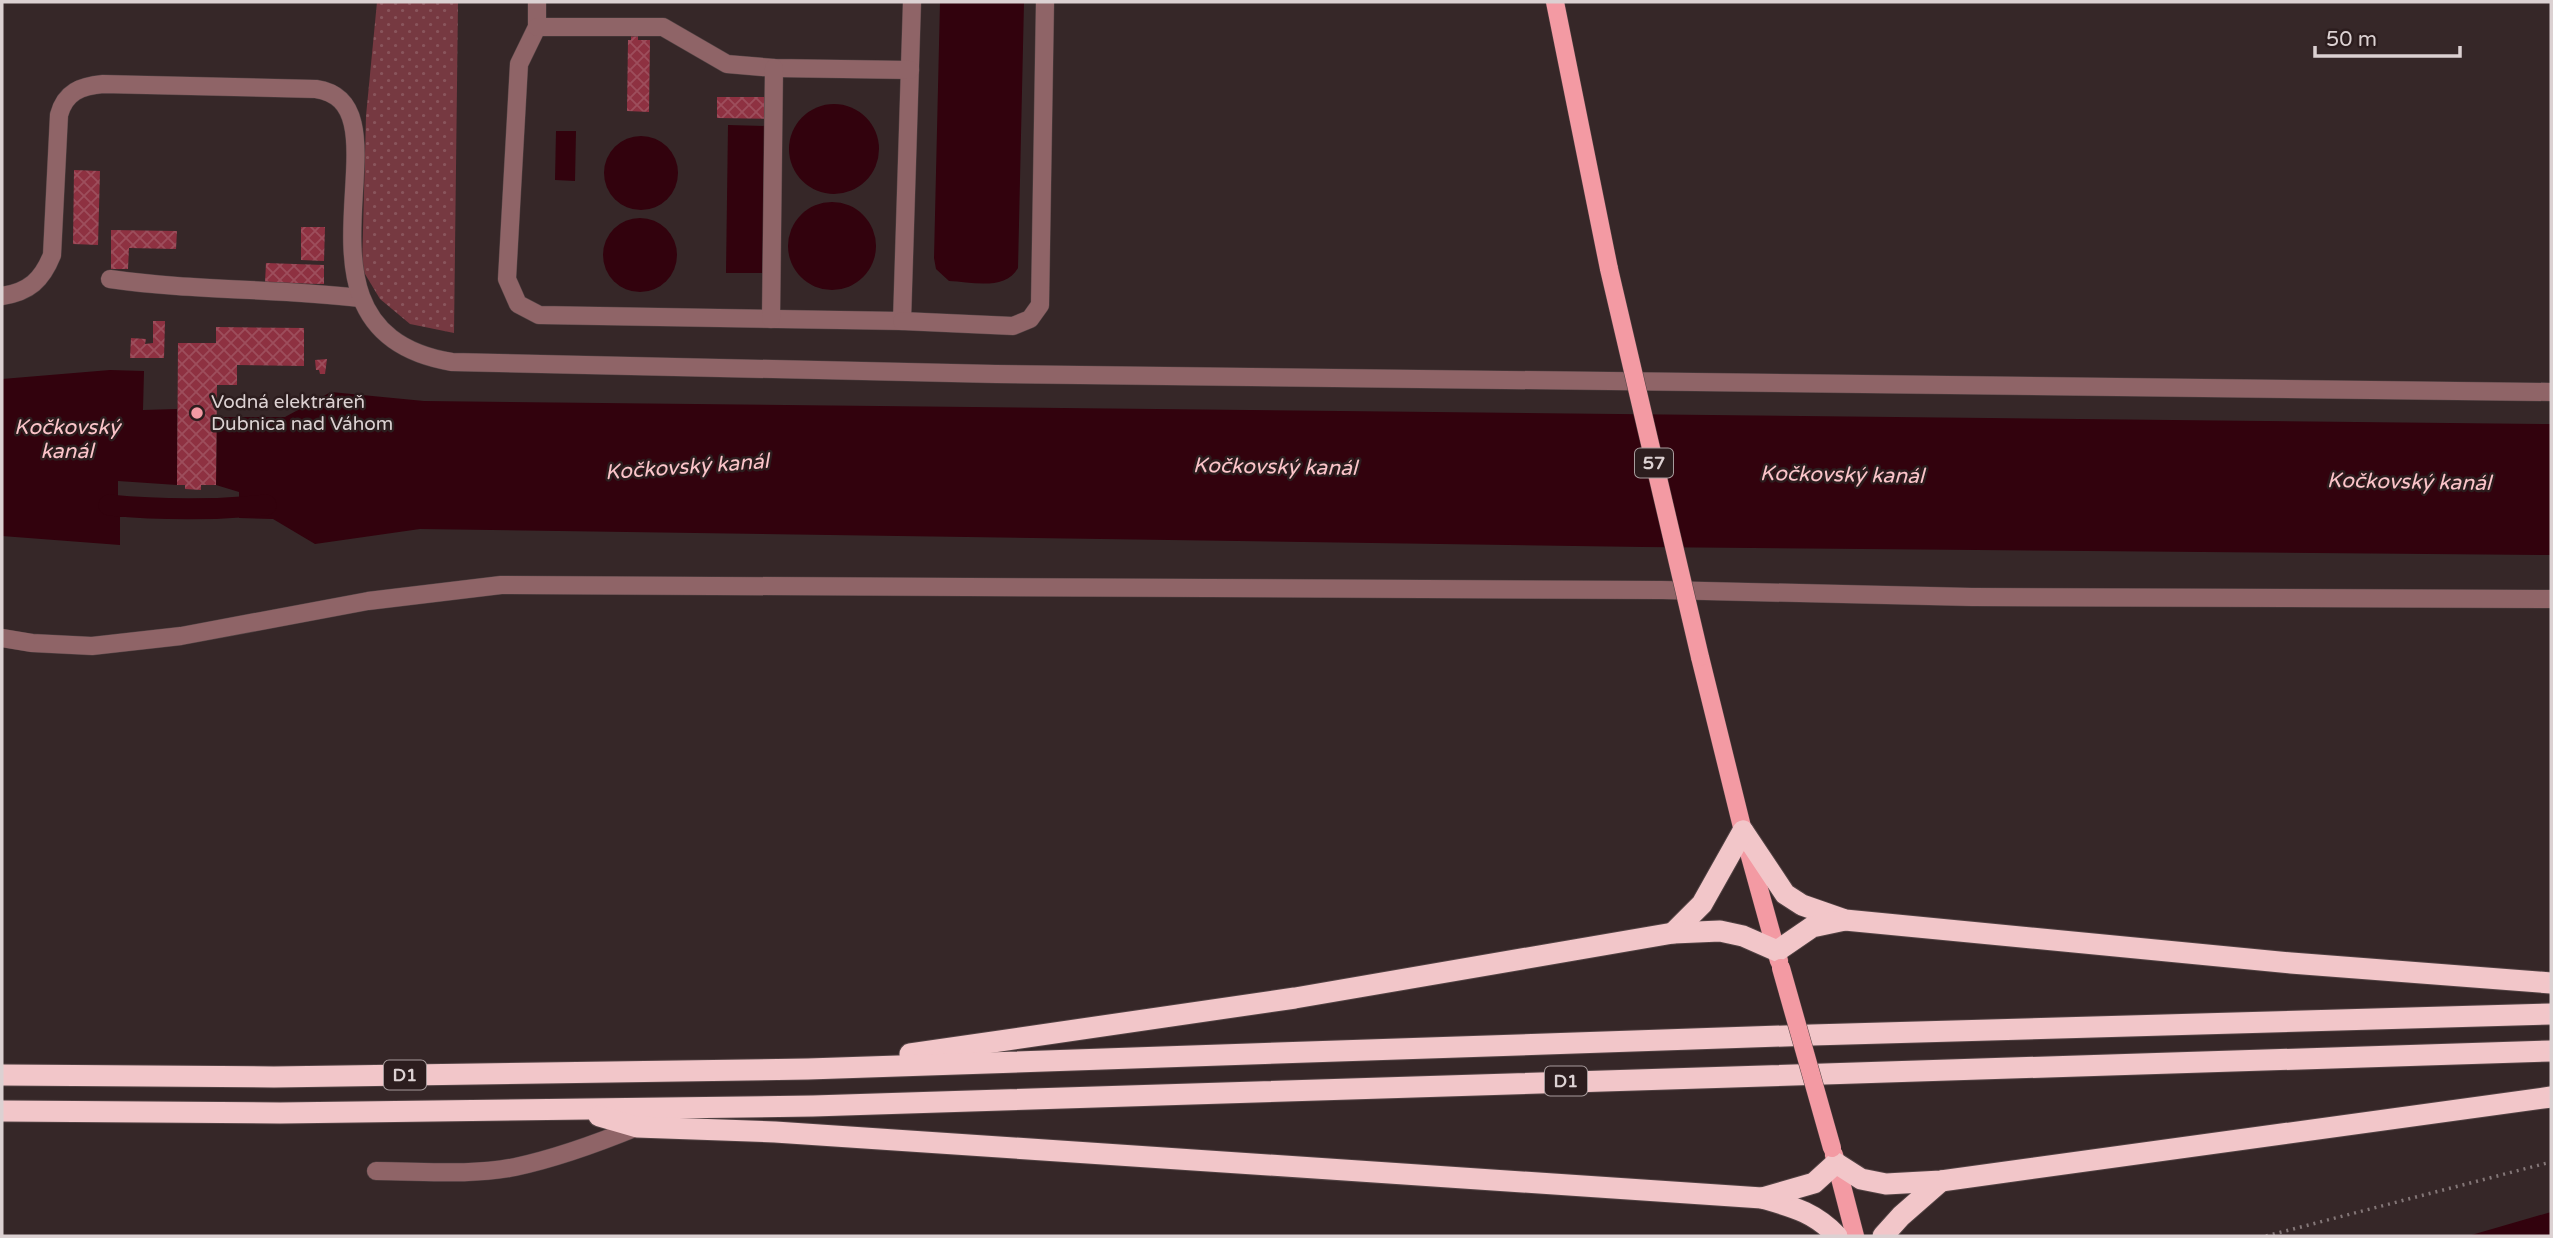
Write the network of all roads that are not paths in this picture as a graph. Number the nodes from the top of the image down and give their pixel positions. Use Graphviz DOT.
graph roads {
  1 [pos="537,2"];
  2 [pos="912,2"];
  3 [pos="1045,2"];
  4 [pos="1555,2"];
  5 [pos="537,27"];
  6 [pos="774,68"];
  7 [pos="911,70"];
  8 [pos="110,279"];
  9 [pos="2,296"];
  10 [pos="360,298"];
  11 [pos="771,319"];
  12 [pos="902,321"];
  13 [pos="2551,392"];
  14 [pos="2551,599"];
  15 [pos="2,638"];
  16 [pos="1743,831"];
  17 [pos="1845,920"];
  18 [pos="1673,933"];
  19 [pos="1779,960"];
  20 [pos="2551,983"];
  21 [pos="2551,1014"];
  22 [pos="2551,1051"];
  23 [pos="808,1069"];
  24 [pos="2,1075"];
  25 [pos="2551,1097"];
  26 [pos="580,1110"];
  27 [pos="2,1111"];
  28 [pos="637,1127"];
  29 [pos="1834,1155"];
  30 [pos="376,1171"];
  31 [pos="1941,1181"];
  32 [pos="1762,1198"];
  33 [pos="1837,1236"];
  34 [pos="1855,1236"];
  35 [pos="1883,1236"];
  1 -- 5 [label="street"];
  2 -- 7 [label="street"];
  3 -- 12 [label="street"];
  4 -- 16 [label="main road, 57, bridge"];
  5 -- 6 [label="street"];
  5 -- 11 [label="street"];
  6 -- 7 [label="street"];
  6 -- 11 [label="street"];
  7 -- 12 [label="street"];
  8 -- 10 [label="street"];
  9 -- 10 [label="street"];
  10 -- 13 [label="street"];
  11 -- 12 [label="street"];
  14 -- 15 [label="street"];
  16 -- 17 [label="highway"];
  16 -- 18 [label="highway"];
  16 -- 19 [label="main road, 57"];
  17 -- 19 [label="highway"];
  17 -- 20 [label="highway"];
  18 -- 19 [label="highway"];
  18 -- 23 [label="highway"];
  19 -- 29 [label="main road, 57, bridge"];
  21 -- 23 [label="highway, D1"];
  22 -- 26 [label="highway, D1"];
  23 -- 24 [label="highway, D1"];
  25 -- 31 [label="highway"];
  26 -- 27 [label="highway, D1"];
  26 -- 28 [label="highway"];
  28 -- 30 [label="street"];
  28 -- 32 [label="highway"];
  29 -- 31 [label="highway"];
  29 -- 32 [label="highway"];
  29 -- 34 [label="main road, 57"];
  31 -- 35 [label="highway"];
  32 -- 33 [label="highway"];
}
